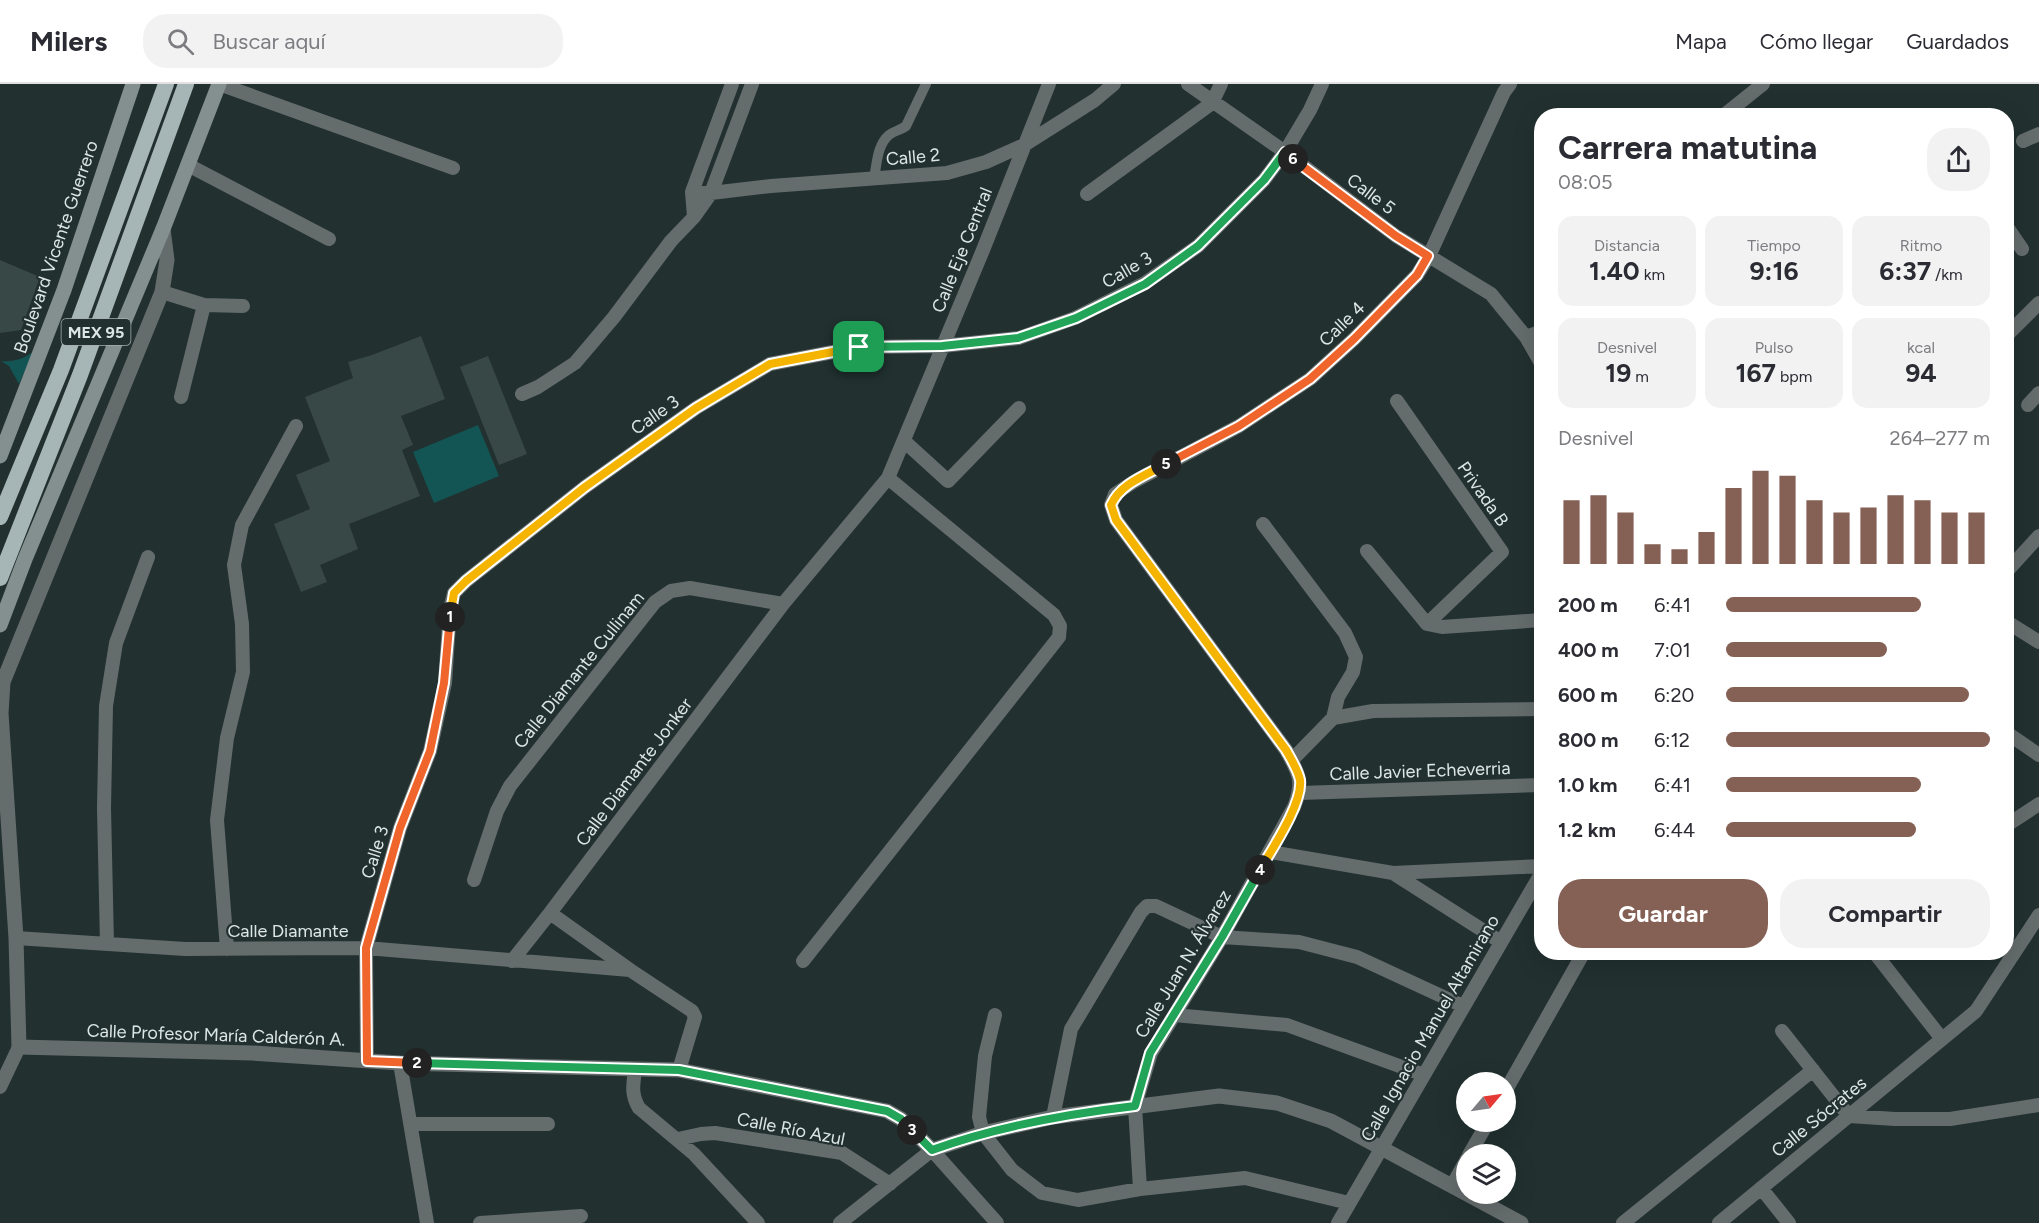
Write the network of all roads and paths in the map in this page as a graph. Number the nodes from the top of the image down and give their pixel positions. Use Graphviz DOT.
graph roads {
  1 [pos="133,84"];
  2 [pos="166,84"];
  3 [pos="186,84"];
  4 [pos="219,84"];
  5 [pos="732,84"];
  6 [pos="752,84"];
  7 [pos="926,84"];
  8 [pos="1048,84"];
  9 [pos="1114,84"];
  10 [pos="1188,84"];
  11 [pos="1221,84"];
  12 [pos="1322,84"];
  13 [pos="1510,84"];
  14 [pos="1763,84"];
  15 [pos="1212,103"];
  16 [pos="1733,108"];
  17 [pos="2039,134"];
  18 [pos="2023,141"];
  19 [pos="1024,146"];
  20 [pos="1285,152"];
  21 [pos="188,165"];
  22 [pos="453,168"];
  23 [pos="874,178"];
  24 [pos="692,192"];
  25 [pos="711,193"];
  26 [pos="1087,194"];
  27 [pos="694,217"];
  28 [pos="163,229"];
  29 [pos="2014,237"];
  30 [pos="329,238"];
  31 [pos="2022,249"];
  32 [pos="1428,256"];
  33 [pos="162,292"];
  34 [pos="2039,303"];
  35 [pos="204,305"];
  36 [pos="243,306"];
  37 [pos="2014,328"];
  38 [pos="1534,334"];
  39 [pos="1526,337"];
  40 [pos="942,346"];
  41 [pos="1534,351"];
  42 [pos="2039,393"];
  43 [pos="522,394"];
  44 [pos="181,397"];
  45 [pos="1397,401"];
  46 [pos="2028,405"];
  47 [pos="1018,408"];
  48 [pos="296,426"];
  49 [pos="904,441"];
  50 [pos="0,456"];
  51 [pos="888,478"];
  52 [pos="0,517"];
  53 [pos="1263,524"];
  54 [pos="2039,536"];
  55 [pos="1367,551"];
  56 [pos="148,557"];
  57 [pos="2014,563"];
  58 [pos="0,578"];
  59 [pos="783,604"];
  60 [pos="1534,621"];
  61 [pos="1427,624"];
  62 [pos="0,625"];
  63 [pos="2014,626"];
  64 [pos="2039,642"];
  65 [pos="1534,709"];
  66 [pos="1333,718"];
  67 [pos="2014,738"];
  68 [pos="2039,755"];
  69 [pos="1292,760"];
  70 [pos="1534,784"];
  71 [pos="1300,793"];
  72 [pos="2039,804"];
  73 [pos="2014,820"];
  74 [pos="1270,852"];
  75 [pos="1534,866"];
  76 [pos="1393,873"];
  77 [pos="474,879"];
  78 [pos="1534,886"];
  79 [pos="550,913"];
  80 [pos="2039,915"];
  81 [pos="1222,937"];
  82 [pos="16,938"];
  83 [pos="1501,942"];
  84 [pos="107,944"];
  85 [pos="366,948"];
  86 [pos="227,949"];
  87 [pos="2014,953"];
  88 [pos="1579,960"];
  89 [pos="1880,960"];
  90 [pos="2009,960"];
  91 [pos="512,961"];
  92 [pos="803,961"];
  93 [pos="630,970"];
  94 [pos="1463,1006"];
  95 [pos="995,1015"];
  96 [pos="1174,1016"];
  97 [pos="1782,1030"];
  98 [pos="1942,1039"];
  99 [pos="20,1047"];
  100 [pos="367,1061"];
  101 [pos="400,1063"];
  102 [pos="635,1070"];
  103 [pos="679,1070"];
  104 [pos="1813,1070"];
  105 [pos="1516,1072"];
  106 [pos="1424,1075"];
  107 [pos="0,1086"];
  108 [pos="2039,1105"];
  109 [pos="1135,1106"];
  110 [pos="1849,1116"];
  111 [pos="1053,1117"];
  112 [pos="548,1124"];
  113 [pos="411,1125"];
  114 [pos="983,1133"];
  115 [pos="678,1139"];
  116 [pos="1381,1148"];
  117 [pos="932,1150"];
  118 [pos="1456,1179"];
  119 [pos="890,1184"];
  120 [pos="1452,1186"];
  121 [pos="1761,1188"];
  122 [pos="1140,1189"];
  123 [pos="1349,1203"];
  124 [pos="581,1216"];
  125 [pos="1512,1221"];
  126 [pos="427,1223"];
  127 [pos="480,1223"];
  128 [pos="758,1223"];
  129 [pos="840,1223"];
  130 [pos="997,1223"];
  131 [pos="1338,1223"];
  132 [pos="1623,1223"];
  133 [pos="1719,1223"];
  134 [pos="1789,1223"];
  1 -- 50 [label="main road, Boulevard Vicente Guerrero"];
  2 -- 52 [label="highway, MEX 95"];
  3 -- 58 [label="highway, MEX 95"];
  4 -- 21 [label="main road"];
  4 -- 22 [label="street"];
  5 -- 24 [label="street"];
  6 -- 25 [label="street"];
  7 -- 23 [label="street"];
  8 -- 19 [label="street, Calle Eje Central"];
  9 -- 19 [label="street, Calle 2"];
  10 -- 15 [label="street, Calle 5"];
  11 -- 15 [label="street"];
  12 -- 20 [label="street, Calle 3"];
  13 -- 32 [label="street, Calle 4"];
  14 -- 16 [label="street"];
  15 -- 20 [label="street, Calle 5"];
  15 -- 26 [label="street"];
  17 -- 18 [label="street"];
  19 -- 23 [label="street, Calle 2"];
  19 -- 40 [label="street, Calle Eje Central"];
  20 -- 32 [label="street, Calle 5"];
  20 -- 40 [label="street, Calle 3"];
  21 -- 28 [label="main road"];
  21 -- 30 [label="street"];
  23 -- 25 [label="street, Calle 2"];
  24 -- 25 [label="street, Calle 2"];
  24 -- 27 [label="street"];
  25 -- 27 [label="street"];
  27 -- 43 [label="street"];
  28 -- 33 [label="street"];
  28 -- 62 [label="main road"];
  29 -- 31 [label="street"];
  32 -- 39 [label="street, Calle 5"];
  32 -- 69 [label="street, Calle 4"];
  33 -- 35 [label="street"];
  33 -- 82 [label="street"];
  34 -- 37 [label="street"];
  35 -- 36 [label="street"];
  35 -- 44 [label="street"];
  38 -- 39 [label="street"];
  39 -- 41 [label="street, Calle 5"];
  40 -- 49 [label="street, Calle Eje Central"];
  40 -- 85 [label="street, Calle 3"];
  42 -- 46 [label="street"];
  45 -- 61 [label="street, Privada B"];
  47 -- 49 [label="street"];
  48 -- 86 [label="street"];
  49 -- 51 [label="street, Calle Eje Central"];
  51 -- 59 [label="street, Calle Eje Central"];
  51 -- 92 [label="street"];
  53 -- 66 [label="street"];
  54 -- 57 [label="street"];
  55 -- 61 [label="street"];
  56 -- 84 [label="street"];
  59 -- 77 [label="street, Calle Diamante Cullinam"];
  59 -- 79 [label="street, Calle Diamante Jonker"];
  60 -- 61 [label="street"];
  63 -- 64 [label="street"];
  65 -- 66 [label="street"];
  66 -- 69 [label="street"];
  67 -- 68 [label="street"];
  69 -- 71 [label="street"];
  70 -- 71 [label="street, Calle Javier Echeverria"];
  71 -- 74 [label="street, Calle Juan N. Álvarez"];
  72 -- 73 [label="street"];
  74 -- 76 [label="street"];
  74 -- 81 [label="street, Calle Juan N. Álvarez"];
  75 -- 76 [label="street"];
  76 -- 83 [label="street"];
  78 -- 83 [label="street, Calle Ignacio Manuel Altamirano"];
  79 -- 91 [label="street, Calle Diamante Jonker"];
  79 -- 93 [label="street"];
  80 -- 87 [label="street, Calle Sócrates"];
  81 -- 94 [label="street"];
  81 -- 96 [label="street, Calle Juan N. Álvarez"];
  81 -- 111 [label="street"];
  82 -- 84 [label="street, Calle Diamante"];
  82 -- 99 [label="street"];
  83 -- 94 [label="street, Calle Ignacio Manuel Altamirano"];
  84 -- 86 [label="street, Calle Diamante"];
  85 -- 86 [label="street, Calle Diamante"];
  85 -- 91 [label="street, Calle Diamante"];
  85 -- 100 [label="street, Calle 3"];
  88 -- 105 [label="street"];
  89 -- 98 [label="street"];
  90 -- 98 [label="street, Calle Sócrates"];
  91 -- 93 [label="street, Calle Diamante"];
  93 -- 103 [label="street"];
  94 -- 106 [label="street, Calle Ignacio Manuel Altamirano"];
  95 -- 114 [label="street"];
  96 -- 106 [label="street"];
  96 -- 109 [label="street, Calle Juan N. Álvarez"];
  97 -- 104 [label="street"];
  98 -- 110 [label="street, Calle Sócrates"];
  99 -- 100 [label="street, Calle Profesor María Calderón A."];
  99 -- 107 [label="street"];
  100 -- 101 [label="street, Calle Profesor María Calderón A."];
  101 -- 102 [label="street, Calle Profesor María Calderón A."];
  101 -- 113 [label="street"];
  102 -- 103 [label="street, Calle Profesor María Calderón A."];
  102 -- 115 [label="street"];
  103 -- 117 [label="street, Calle Profesor María Calderón A."];
  104 -- 110 [label="street"];
  104 -- 132 [label="street"];
  106 -- 116 [label="street, Calle Ignacio Manuel Altamirano"];
  108 -- 110 [label="street"];
  109 -- 111 [label="street"];
  109 -- 116 [label="street"];
  109 -- 122 [label="street, Calle Juan N. Álvarez"];
  110 -- 121 [label="street, Calle Sócrates"];
  111 -- 114 [label="street"];
  112 -- 113 [label="street"];
  113 -- 126 [label="street"];
  114 -- 117 [label="street"];
  114 -- 122 [label="street"];
  115 -- 119 [label="street, Calle Río Azul"];
  115 -- 128 [label="street"];
  116 -- 120 [label="street"];
  116 -- 123 [label="street, Calle Ignacio Manuel Altamirano"];
  117 -- 119 [label="street"];
  117 -- 130 [label="street"];
  118 -- 120 [label="street"];
  119 -- 129 [label="street"];
  120 -- 125 [label="street"];
  121 -- 133 [label="street, Calle Sócrates"];
  121 -- 134 [label="street"];
  122 -- 123 [label="street"];
  123 -- 131 [label="street, Calle Ignacio Manuel Altamirano"];
  124 -- 127 [label="street"];
}
